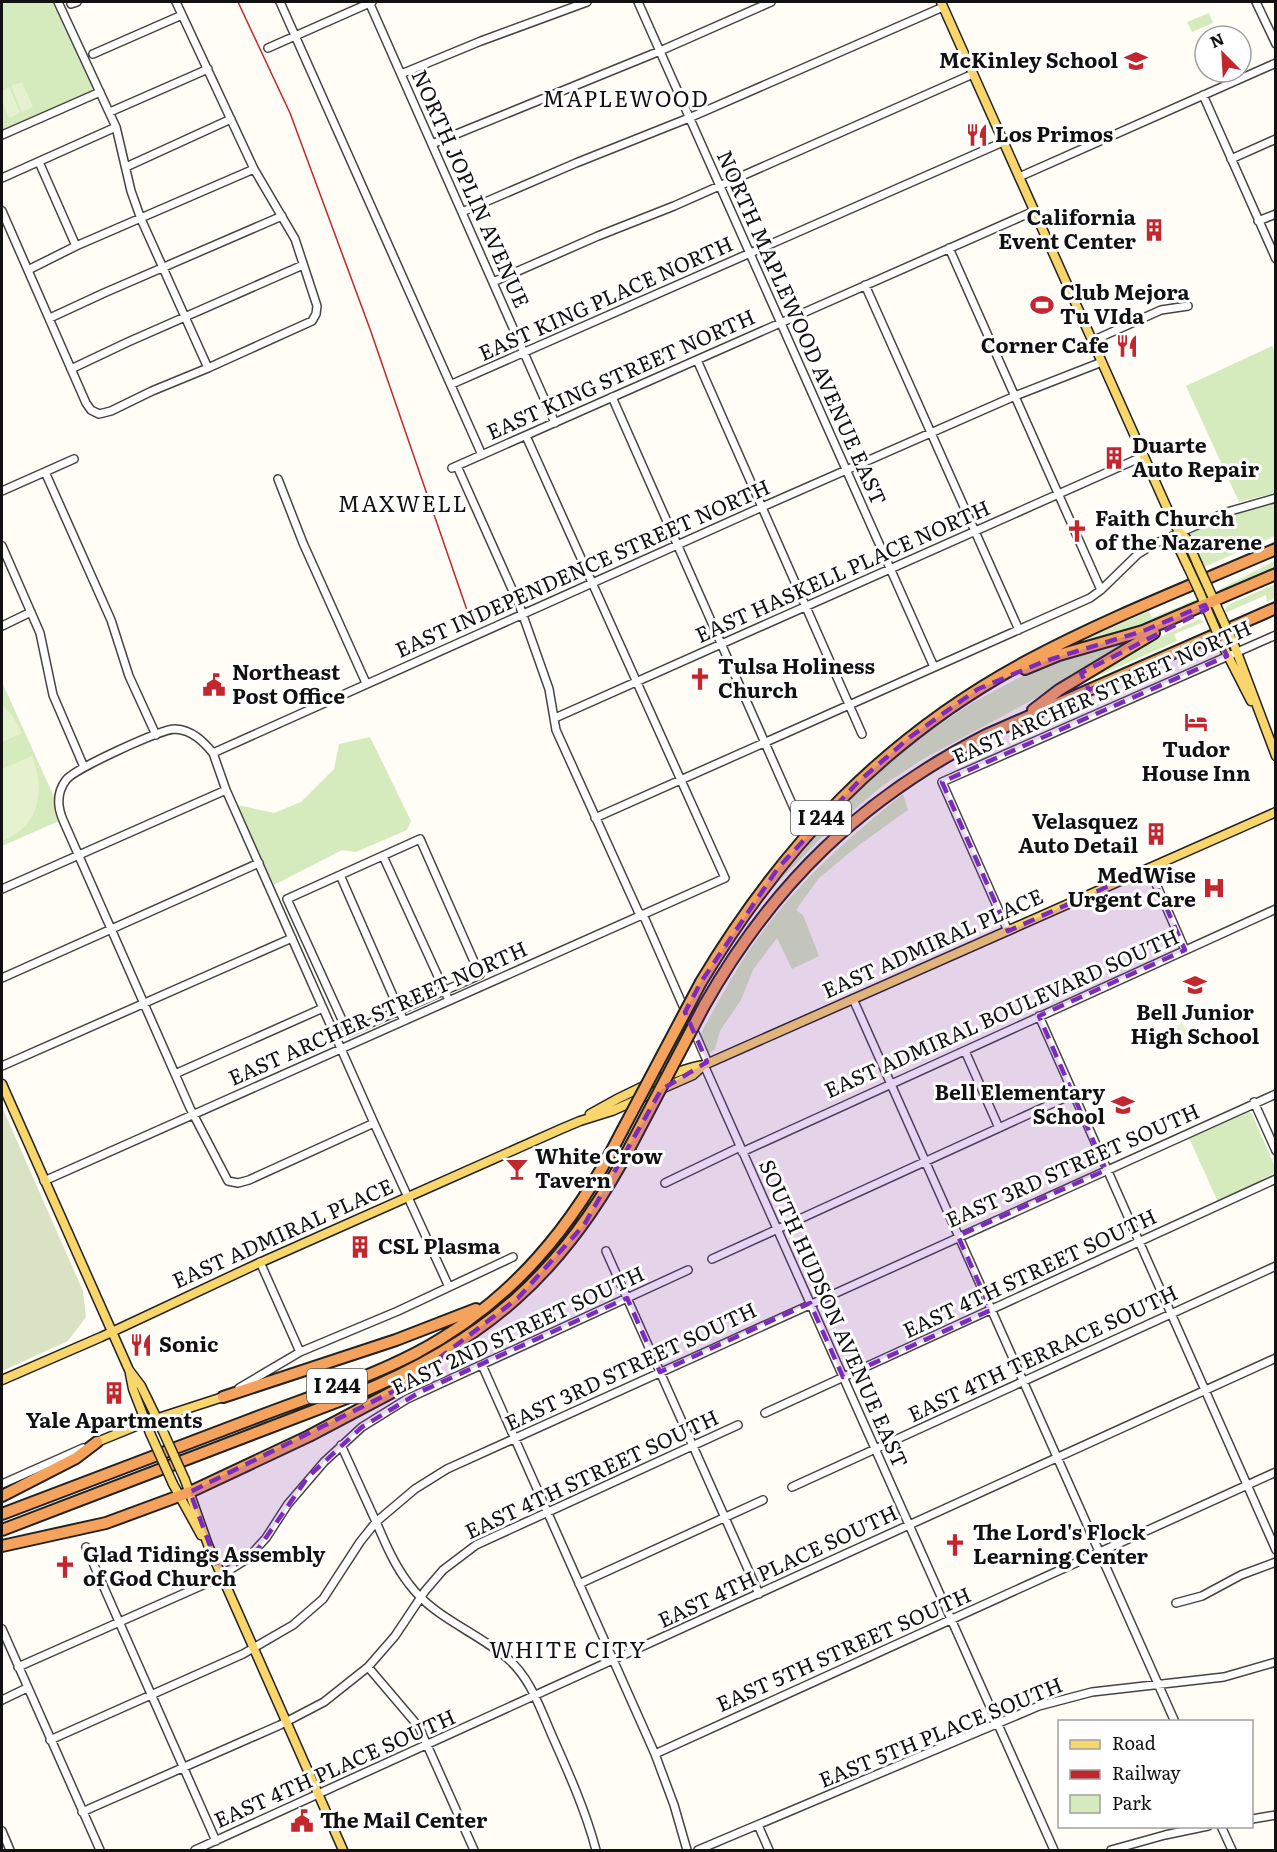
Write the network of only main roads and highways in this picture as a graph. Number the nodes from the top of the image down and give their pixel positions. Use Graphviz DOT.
graph roads {
  1 [pos="942,4"];
  2 [pos="1179,532"];
  3 [pos="1275,549"];
  4 [pos="1275,574"];
  5 [pos="1275,581"];
  6 [pos="1211,605"];
  7 [pos="1275,608"];
  8 [pos="978,689"];
  9 [pos="1257,712"];
  10 [pos="1018,721"];
  11 [pos="1275,756"];
  12 [pos="1275,812"];
  13 [pos="2,1084"];
  14 [pos="488,1305"];
  15 [pos="112,1332"];
  16 [pos="458,1344"];
  17 [pos="129,1370"];
  18 [pos="2,1380"];
  19 [pos="223,1397"];
  20 [pos="157,1418"];
  21 [pos="146,1422"];
  22 [pos="97,1442"];
  23 [pos="190,1492"];
  24 [pos="2,1496"];
  25 [pos="179,1496"];
  26 [pos="2,1514"];
  27 [pos="2,1530"];
  28 [pos="208,1545"];
  29 [pos="2,1546"];
  30 [pos="344,1851"];
  1 -- 2 [label="main road"];
  2 -- 6 [label="main road, bridge"];
  2 -- 6 [label="main road, bridge"];
  3 -- 8 [label="highway, I 244"];
  4 -- 6 [label="highway"];
  5 -- 6 [label="highway"];
  6 -- 8 [label="highway"];
  6 -- 9 [label="main road, bridge"];
  6 -- 9 [label="main road, bridge"];
  6 -- 10 [label="highway"];
  7 -- 10 [label="highway, I 244"];
  8 -- 14 [label="highway, I 244, bridge"];
  9 -- 11 [label="main road"];
  10 -- 16 [label="highway, I 244, bridge"];
  12 -- 15 [label="main road, EAST ADMIRAL PLACE"];
  13 -- 15 [label="main road"];
  14 -- 19 [label="highway"];
  14 -- 26 [label="highway, I 244"];
  15 -- 17 [label="main road"];
  15 -- 18 [label="main road, EAST ADMIRAL PLACE"];
  16 -- 23 [label="highway"];
  16 -- 27 [label="highway, I 244"];
  17 -- 20 [label="main road"];
  17 -- 21 [label="main road"];
  19 -- 20 [label="main road"];
  20 -- 21 [label="main road"];
  20 -- 23 [label="main road, bridge"];
  21 -- 22 [label="main road"];
  21 -- 25 [label="main road, bridge"];
  22 -- 24 [label="highway"];
  23 -- 25 [label="highway"];
  23 -- 28 [label="main road"];
  25 -- 28 [label="main road"];
  25 -- 29 [label="highway"];
  28 -- 30 [label="main road"];
}
